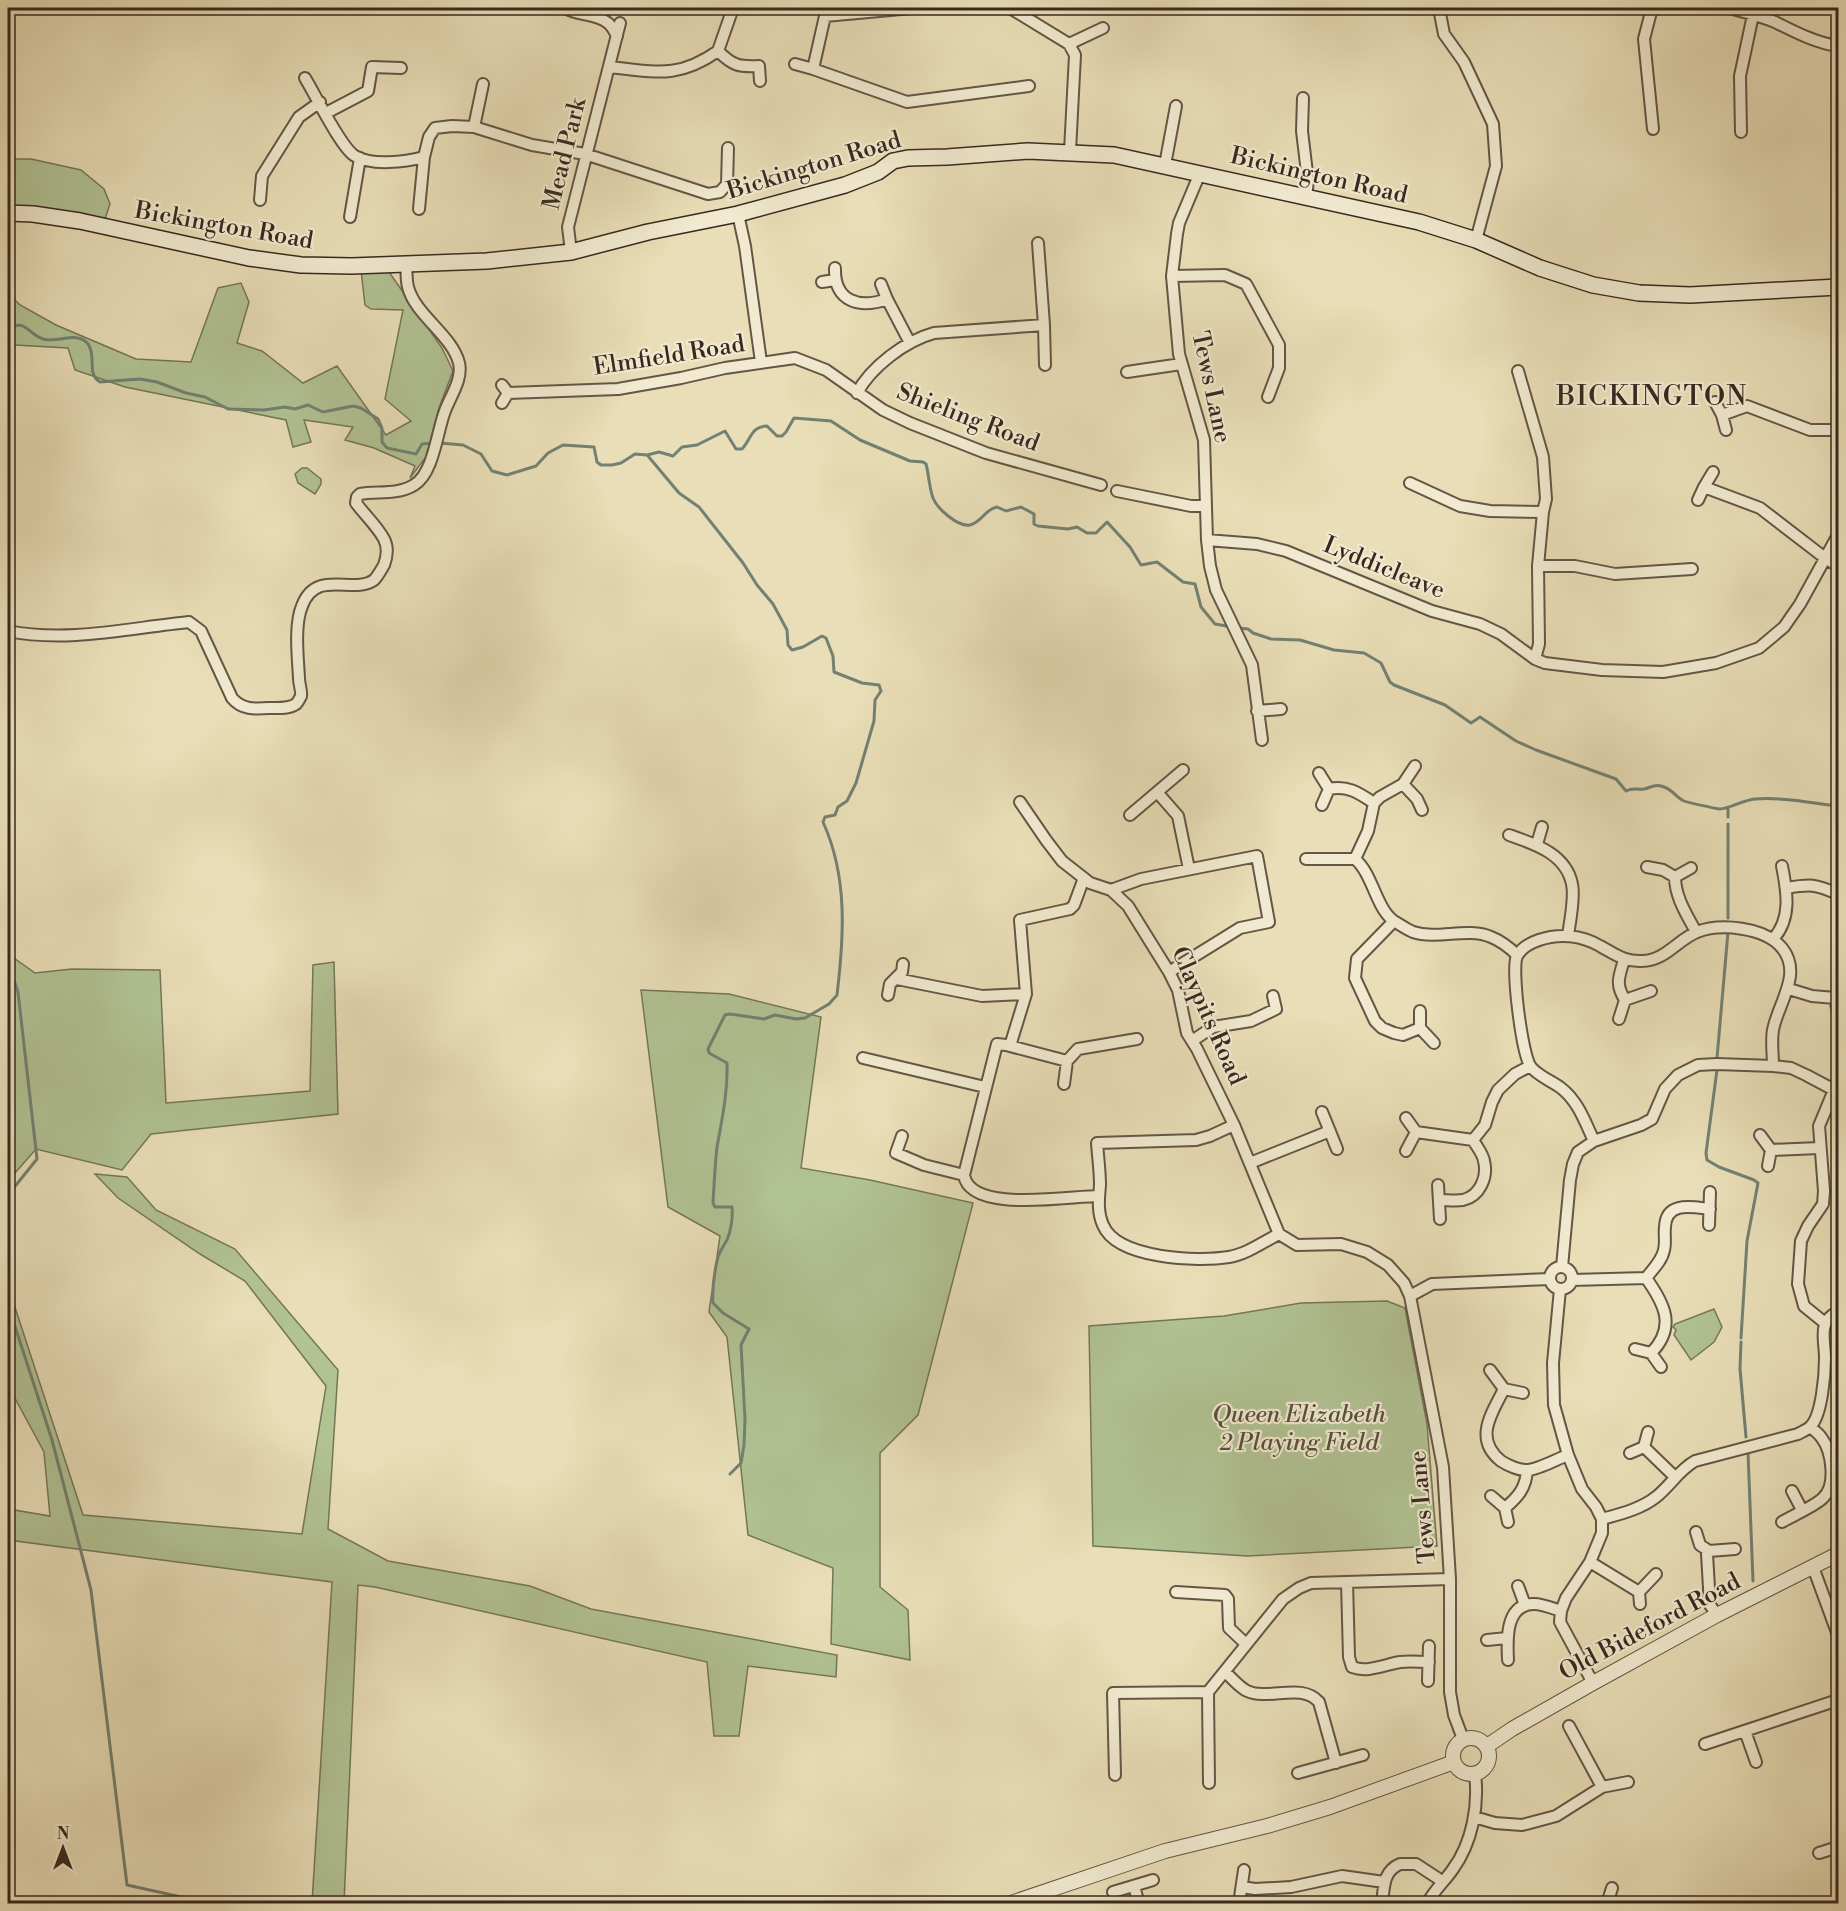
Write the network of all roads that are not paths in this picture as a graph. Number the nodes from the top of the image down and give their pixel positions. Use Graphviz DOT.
graph roads {
  1 [pos="565,8"];
  2 [pos="733,8"];
  3 [pos="912,8"];
  4 [pos="1010,8"];
  5 [pos="1439,8"];
  6 [pos="1652,8"];
  7 [pos="1729,8"];
  8 [pos="823,12"];
  9 [pos="1753,15"];
  10 [pos="620,23"];
  11 [pos="1103,28"];
  12 [pos="617,36"];
  13 [pos="1069,44"];
  14 [pos="1839,46"];
  15 [pos="718,51"];
  16 [pos="795,64"];
  17 [pos="771,65"];
  18 [pos="759,66"];
  19 [pos="610,67"];
  20 [pos="400,68"];
  21 [pos="813,69"];
  22 [pos="305,78"];
  23 [pos="760,81"];
  24 [pos="483,84"];
  25 [pos="1029,86"];
  26 [pos="1303,98"];
  27 [pos="320,102"];
  28 [pos="1176,106"];
  29 [pos="326,113"];
  30 [pos="474,127"];
  31 [pos="1653,129"];
  32 [pos="1741,132"];
  33 [pos="728,148"];
  34 [pos="1070,151"];
  35 [pos="585,154"];
  36 [pos="424,157"];
  37 [pos="360,158"];
  38 [pos="1165,165"];
  39 [pos="1200,173"];
  40 [pos="1306,196"];
  41 [pos="260,200"];
  42 [pos="419,209"];
  43 [pos="8,213"];
  44 [pos="738,214"];
  45 [pos="350,217"];
  46 [pos="1476,240"];
  47 [pos="1038,243"];
  48 [pos="571,252"];
  49 [pos="406,264"];
  50 [pos="835,268"];
  51 [pos="1172,276"];
  52 [pos="835,280"];
  53 [pos="822,282"];
  54 [pos="881,284"];
  55 [pos="1839,287"];
  56 [pos="887,299"];
  57 [pos="1044,325"];
  58 [pos="910,344"];
  59 [pos="761,362"];
  60 [pos="1181,364"];
  61 [pos="1044,365"];
  62 [pos="1518,371"];
  63 [pos="1127,372"];
  64 [pos="857,393"];
  65 [pos="504,394"];
  66 [pos="1268,397"];
  67 [pos="1715,402"];
  68 [pos="1722,415"];
  69 [pos="1726,430"];
  70 [pos="1839,430"];
  71 [pos="1713,472"];
  72 [pos="1410,483"];
  73 [pos="1101,485"];
  74 [pos="1704,487"];
  75 [pos="1117,491"];
  76 [pos="1698,500"];
  77 [pos="1206,506"];
  78 [pos="1543,512"];
  79 [pos="1839,535"];
  80 [pos="1207,540"];
  81 [pos="1825,558"];
  82 [pos="1538,566"];
  83 [pos="1839,566"];
  84 [pos="1692,569"];
  85 [pos="8,632"];
  86 [pos="1536,659"];
  87 [pos="1281,709"];
  88 [pos="1257,711"];
  89 [pos="1262,740"];
  90 [pos="1415,766"];
  91 [pos="1183,770"];
  92 [pos="1319,773"];
  93 [pos="1403,784"];
  94 [pos="1329,789"];
  95 [pos="1157,792"];
  96 [pos="1020,802"];
  97 [pos="1374,803"];
  98 [pos="1322,805"];
  99 [pos="1422,810"];
  100 [pos="1130,815"];
  101 [pos="1542,827"];
  102 [pos="1509,836"];
  103 [pos="1537,844"];
  104 [pos="1306,859"];
  105 [pos="1355,859"];
  106 [pos="1782,866"];
  107 [pos="1647,867"];
  108 [pos="1691,868"];
  109 [pos="1189,869"];
  110 [pos="1675,877"];
  111 [pos="1084,878"];
  112 [pos="1786,888"];
  113 [pos="1111,890"];
  114 [pos="1839,894"];
  115 [pos="1393,922"];
  116 [pos="1696,932"];
  117 [pos="1568,935"];
  118 [pos="1773,939"];
  119 [pos="1518,955"];
  120 [pos="1624,960"];
  121 [pos="903,964"];
  122 [pos="1169,972"];
  123 [pos="897,979"];
  124 [pos="1789,989"];
  125 [pos="1651,991"];
  126 [pos="888,994"];
  127 [pos="1026,994"];
  128 [pos="1837,995"];
  129 [pos="1273,996"];
  130 [pos="1625,1000"];
  131 [pos="1420,1011"];
  132 [pos="1839,1013"];
  133 [pos="1619,1019"];
  134 [pos="1420,1028"];
  135 [pos="1137,1039"];
  136 [pos="1192,1041"];
  137 [pos="1434,1043"];
  138 [pos="1010,1046"];
  139 [pos="863,1058"];
  140 [pos="1067,1061"];
  141 [pos="1530,1066"];
  142 [pos="1773,1066"];
  143 [pos="1064,1084"];
  144 [pos="985,1087"];
  145 [pos="1836,1091"];
  146 [pos="1322,1112"];
  147 [pos="1406,1118"];
  148 [pos="1234,1125"];
  149 [pos="1330,1131"];
  150 [pos="1416,1132"];
  151 [pos="1760,1135"];
  152 [pos="902,1136"];
  153 [pos="1473,1140"];
  154 [pos="1594,1141"];
  155 [pos="1819,1148"];
  156 [pos="1337,1149"];
  157 [pos="1771,1150"];
  158 [pos="1406,1151"];
  159 [pos="1250,1163"];
  160 [pos="1768,1166"];
  161 [pos="964,1175"];
  162 [pos="1438,1185"];
  163 [pos="1710,1192"];
  164 [pos="1098,1196"];
  165 [pos="1439,1200"];
  166 [pos="1710,1209"];
  167 [pos="1440,1219"];
  168 [pos="1709,1225"];
  169 [pos="1279,1234"];
  170 [pos="1562,1267"];
  171 [pos="1646,1278"];
  172 [pos="1550,1279"];
  173 [pos="1572,1280"];
  174 [pos="1560,1289"];
  175 [pos="1410,1296"];
  176 [pos="1839,1312"];
  177 [pos="1825,1323"];
  178 [pos="1635,1349"];
  179 [pos="1651,1353"];
  180 [pos="1661,1367"];
  181 [pos="1490,1370"];
  182 [pos="1504,1389"];
  183 [pos="1523,1393"];
  184 [pos="1810,1427"];
  185 [pos="1648,1432"];
  186 [pos="1644,1447"];
  187 [pos="1630,1453"];
  188 [pos="1568,1455"];
  189 [pos="1527,1470"];
  190 [pos="1675,1478"];
  191 [pos="1792,1491"];
  192 [pos="1491,1496"];
  193 [pos="1505,1508"];
  194 [pos="1802,1510"];
  195 [pos="1602,1519"];
  196 [pos="1508,1522"];
  197 [pos="1782,1522"];
  198 [pos="1696,1532"];
  199 [pos="1735,1549"];
  200 [pos="1709,1551"];
  201 [pos="1839,1554"];
  202 [pos="1590,1562"];
  203 [pos="1812,1567"];
  204 [pos="1656,1574"];
  205 [pos="1450,1579"];
  206 [pos="1347,1582"];
  207 [pos="1518,1586"];
  208 [pos="1176,1592"];
  209 [pos="1639,1592"];
  210 [pos="1640,1604"];
  211 [pos="1525,1605"];
  212 [pos="1561,1611"];
  213 [pos="1717,1615"];
  214 [pos="1839,1635"];
  215 [pos="1507,1638"];
  216 [pos="1487,1640"];
  217 [pos="1246,1644"];
  218 [pos="1429,1646"];
  219 [pos="1508,1660"];
  220 [pos="1429,1662"];
  221 [pos="1225,1672"];
  222 [pos="1428,1681"];
  223 [pos="1593,1683"];
  224 [pos="1208,1692"];
  225 [pos="1839,1700"];
  226 [pos="1569,1726"];
  227 [pos="1745,1731"];
  228 [pos="1463,1739"];
  229 [pos="1705,1744"];
  230 [pos="1487,1746"];
  231 [pos="1363,1755"];
  232 [pos="1454,1762"];
  233 [pos="1756,1762"];
  234 [pos="1336,1763"];
  235 [pos="1298,1773"];
  236 [pos="1475,1774"];
  237 [pos="1115,1775"];
  238 [pos="1628,1782"];
  239 [pos="1209,1783"];
  240 [pos="1602,1787"];
  241 [pos="1474,1817"];
  242 [pos="1839,1847"];
  243 [pos="1819,1852"];
  244 [pos="1244,1870"];
  245 [pos="1153,1880"];
  246 [pos="1443,1881"];
  247 [pos="1384,1882"];
  248 [pos="1134,1886"];
  249 [pos="1242,1887"];
  250 [pos="1612,1888"];
  251 [pos="1113,1892"];
  252 [pos="1008,1904"];
  253 [pos="1139,1904"];
  254 [pos="1239,1904"];
  255 [pos="1382,1904"];
  256 [pos="1427,1904"];
  257 [pos="1607,1904"];
  1 -- 12 [label="street"];
  2 -- 15 [label="street"];
  3 -- 8 [label="street"];
  4 -- 13 [label="street"];
  5 -- 46 [label="street"];
  6 -- 31 [label="street"];
  7 -- 9 [label="street"];
  8 -- 21 [label="street"];
  9 -- 14 [label="street"];
  9 -- 32 [label="street"];
  10 -- 12 [label="street, Mead Park"];
  11 -- 13 [label="street"];
  12 -- 19 [label="street, Mead Park"];
  13 -- 34 [label="street"];
  15 -- 18 [label="street"];
  15 -- 19 [label="street"];
  16 -- 21 [label="street"];
  17 -- 18 [label="street"];
  18 -- 23 [label="street"];
  19 -- 35 [label="street, Mead Park"];
  20 -- 29 [label="street"];
  21 -- 25 [label="street"];
  22 -- 27 [label="street"];
  24 -- 30 [label="street"];
  26 -- 40 [label="street"];
  27 -- 29 [label="street"];
  27 -- 41 [label="street"];
  28 -- 38 [label="street"];
  29 -- 37 [label="street"];
  30 -- 35 [label="street"];
  30 -- 36 [label="street"];
  33 -- 35 [label="street"];
  34 -- 38 [label="main road, Bickington Road"];
  34 -- 44 [label="main road, Bickington Road"];
  35 -- 48 [label="street, Mead Park"];
  36 -- 37 [label="street"];
  36 -- 42 [label="street"];
  37 -- 45 [label="street"];
  38 -- 39 [label="main road, Bickington Road"];
  39 -- 40 [label="main road, Bickington Road"];
  39 -- 51 [label="street, Tews Lane"];
  40 -- 46 [label="main road, Bickington Road"];
  43 -- 49 [label="main road, Bickington Road"];
  44 -- 48 [label="main road, Bickington Road"];
  44 -- 59 [label="street, Elmfield Road"];
  46 -- 55 [label="main road, Bickington Road"];
  47 -- 57 [label="street"];
  48 -- 49 [label="main road, Bickington Road"];
  49 -- 85 [label="street"];
  50 -- 52 [label="street"];
  51 -- 60 [label="street, Tews Lane"];
  51 -- 66 [label="street"];
  52 -- 53 [label="street"];
  52 -- 56 [label="street"];
  54 -- 56 [label="street"];
  56 -- 58 [label="street"];
  57 -- 58 [label="street"];
  57 -- 61 [label="street"];
  58 -- 64 [label="street"];
  59 -- 64 [label="street, Shieling Road"];
  59 -- 65 [label="street, Elmfield Road"];
  60 -- 63 [label="street"];
  60 -- 77 [label="street, Tews Lane"];
  62 -- 78 [label="street"];
  64 -- 73 [label="street, Shieling Road"];
  67 -- 68 [label="street"];
  68 -- 69 [label="street"];
  68 -- 70 [label="street"];
  71 -- 74 [label="street"];
  72 -- 78 [label="street"];
  74 -- 76 [label="street"];
  74 -- 81 [label="street"];
  75 -- 77 [label="street"];
  77 -- 80 [label="street, Tews Lane"];
  78 -- 82 [label="street"];
  79 -- 81 [label="street, Lyddicleave"];
  80 -- 86 [label="street, Lyddicleave"];
  80 -- 88 [label="street, Tews Lane"];
  81 -- 83 [label="street"];
  81 -- 86 [label="street, Lyddicleave"];
  82 -- 84 [label="street"];
  82 -- 86 [label="street"];
  87 -- 88 [label="street"];
  88 -- 89 [label="street, Tews Lane"];
  90 -- 93 [label="street"];
  91 -- 95 [label="street"];
  92 -- 94 [label="street"];
  93 -- 97 [label="street"];
  93 -- 99 [label="street"];
  94 -- 97 [label="street"];
  94 -- 98 [label="street"];
  95 -- 100 [label="street"];
  95 -- 109 [label="street"];
  96 -- 111 [label="street, Claypits Road"];
  97 -- 105 [label="street"];
  101 -- 103 [label="street"];
  102 -- 103 [label="street"];
  103 -- 117 [label="street"];
  104 -- 105 [label="street"];
  105 -- 115 [label="street"];
  106 -- 112 [label="street"];
  107 -- 110 [label="street"];
  108 -- 110 [label="street"];
  109 -- 113 [label="street"];
  109 -- 122 [label="street"];
  110 -- 116 [label="street"];
  111 -- 113 [label="street, Claypits Road"];
  111 -- 127 [label="street"];
  112 -- 114 [label="street"];
  112 -- 118 [label="street"];
  113 -- 122 [label="street, Claypits Road"];
  115 -- 119 [label="street"];
  115 -- 134 [label="street"];
  116 -- 118 [label="street"];
  116 -- 120 [label="street"];
  117 -- 119 [label="street"];
  117 -- 120 [label="street"];
  118 -- 124 [label="street"];
  119 -- 141 [label="street"];
  120 -- 130 [label="street"];
  121 -- 123 [label="street"];
  122 -- 136 [label="street, Claypits Road"];
  123 -- 126 [label="street"];
  123 -- 127 [label="street"];
  124 -- 128 [label="street"];
  124 -- 142 [label="street"];
  125 -- 130 [label="street"];
  127 -- 138 [label="street"];
  128 -- 132 [label="street"];
  129 -- 136 [label="street"];
  130 -- 133 [label="street"];
  131 -- 134 [label="street"];
  134 -- 137 [label="street"];
  135 -- 140 [label="street"];
  136 -- 148 [label="street, Claypits Road"];
  138 -- 140 [label="street"];
  138 -- 144 [label="street"];
  139 -- 144 [label="street"];
  140 -- 143 [label="street"];
  141 -- 153 [label="street"];
  141 -- 154 [label="street"];
  142 -- 145 [label="street"];
  142 -- 154 [label="street"];
  144 -- 161 [label="street"];
  145 -- 155 [label="street"];
  146 -- 149 [label="street"];
  147 -- 150 [label="street"];
  148 -- 159 [label="street, Claypits Road"];
  148 -- 164 [label="street"];
  149 -- 156 [label="street"];
  149 -- 159 [label="street"];
  150 -- 153 [label="street"];
  150 -- 158 [label="street"];
  151 -- 157 [label="street"];
  152 -- 161 [label="street"];
  153 -- 165 [label="street"];
  154 -- 170 [label="street"];
  155 -- 157 [label="street"];
  155 -- 177 [label="street"];
  157 -- 160 [label="street"];
  159 -- 169 [label="street, Claypits Road"];
  161 -- 164 [label="street"];
  162 -- 165 [label="street"];
  163 -- 166 [label="street"];
  164 -- 169 [label="street"];
  165 -- 167 [label="street"];
  166 -- 168 [label="street"];
  166 -- 171 [label="street"];
  169 -- 175 [label="street, Tews Lane"];
  170 -- 172 [label="street"];
  170 -- 173 [label="street"];
  171 -- 173 [label="street"];
  171 -- 179 [label="street"];
  172 -- 174 [label="street"];
  172 -- 175 [label="street"];
  173 -- 174 [label="street"];
  174 -- 188 [label="street"];
  175 -- 205 [label="street, Tews Lane"];
  176 -- 177 [label="street"];
  177 -- 184 [label="street"];
  178 -- 179 [label="street"];
  179 -- 180 [label="street"];
  181 -- 182 [label="street"];
  182 -- 183 [label="street"];
  182 -- 189 [label="street"];
  184 -- 190 [label="street"];
  184 -- 194 [label="street"];
  185 -- 186 [label="street"];
  186 -- 187 [label="street"];
  186 -- 190 [label="street"];
  188 -- 189 [label="street"];
  188 -- 195 [label="street"];
  189 -- 193 [label="street"];
  190 -- 195 [label="street"];
  191 -- 194 [label="street"];
  192 -- 193 [label="street"];
  193 -- 196 [label="street"];
  194 -- 197 [label="street"];
  195 -- 202 [label="street"];
  198 -- 200 [label="street"];
  199 -- 200 [label="street"];
  200 -- 213 [label="street"];
  201 -- 203 [label="street, Old Bideford Road"];
  202 -- 209 [label="street"];
  202 -- 212 [label="street"];
  203 -- 213 [label="street, Old Bideford Road"];
  203 -- 214 [label="street"];
  204 -- 209 [label="street"];
  205 -- 206 [label="street"];
  205 -- 228 [label="street, Tews Lane"];
  206 -- 217 [label="street"];
  206 -- 220 [label="street"];
  207 -- 211 [label="street"];
  208 -- 217 [label="street"];
  209 -- 210 [label="street"];
  211 -- 212 [label="street"];
  211 -- 215 [label="street"];
  212 -- 223 [label="street"];
  213 -- 223 [label="street, Old Bideford Road"];
  215 -- 216 [label="street"];
  215 -- 219 [label="street"];
  217 -- 221 [label="street"];
  218 -- 220 [label="street"];
  220 -- 222 [label="street"];
  221 -- 224 [label="street"];
  221 -- 234 [label="street"];
  223 -- 230 [label="street, Old Bideford Road"];
  224 -- 237 [label="street"];
  224 -- 239 [label="street"];
  225 -- 227 [label="street"];
  226 -- 240 [label="street"];
  227 -- 229 [label="street"];
  227 -- 233 [label="street"];
  228 -- 230 [label="street"];
  228 -- 232 [label="street"];
  230 -- 236 [label="street"];
  231 -- 234 [label="street"];
  232 -- 236 [label="street"];
  232 -- 252 [label="street"];
  234 -- 235 [label="street"];
  236 -- 241 [label="street"];
  238 -- 240 [label="street"];
  240 -- 241 [label="street"];
  241 -- 246 [label="street"];
  242 -- 243 [label="street"];
  244 -- 249 [label="street"];
  245 -- 248 [label="street"];
  246 -- 247 [label="street"];
  246 -- 256 [label="street"];
  247 -- 249 [label="street"];
  247 -- 255 [label="street"];
  248 -- 251 [label="street"];
  248 -- 253 [label="street"];
  249 -- 254 [label="street"];
  250 -- 257 [label="street"];
}
